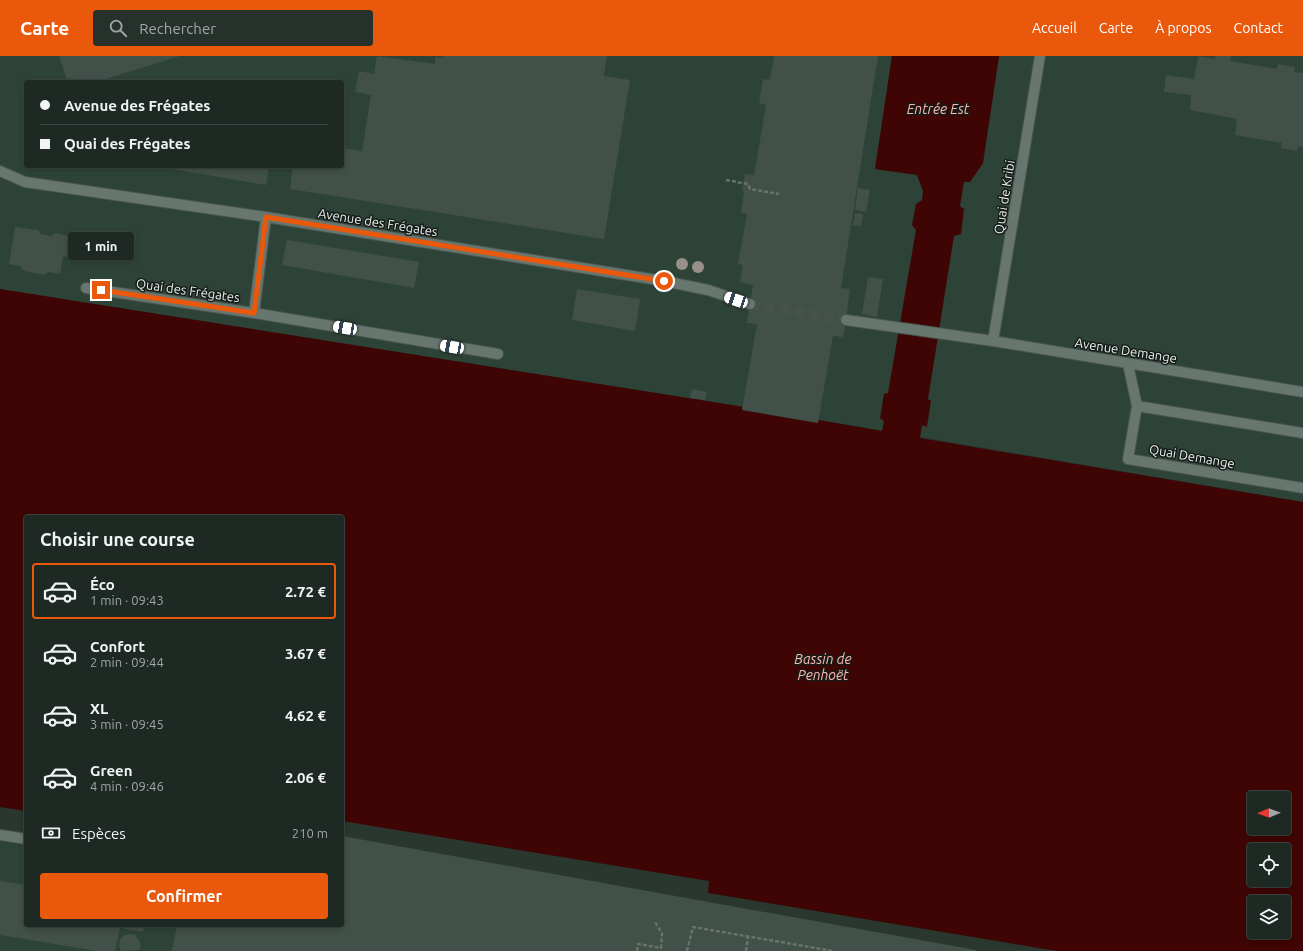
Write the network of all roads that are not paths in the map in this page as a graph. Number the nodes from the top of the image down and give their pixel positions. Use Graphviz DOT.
graph roads {
  1 [pos="1040,56"];
  2 [pos="0,171"];
  3 [pos="266,217"];
  4 [pos="86,288"];
  5 [pos="750,304"];
  6 [pos="254,313"];
  7 [pos="846,320"];
  8 [pos="993,341"];
  9 [pos="498,354"];
  10 [pos="1128,364"];
  11 [pos="1303,392"];
  12 [pos="1137,406"];
  13 [pos="1303,433"];
  14 [pos="1303,488"];
  15 [pos="0,835"];
  16 [pos="24,839"];
  1 -- 8 [label="street, Quai de Kribi"];
  2 -- 3 [label="street, Avenue des Frégates"];
  3 -- 5 [label="street, Avenue des Frégates"];
  3 -- 6 [label="street"];
  4 -- 6 [label="street, Quai des Frégates"];
  6 -- 9 [label="street, Quai des Frégates"];
  7 -- 8 [label="street, Avenue Demange"];
  8 -- 10 [label="street, Avenue Demange"];
  10 -- 11 [label="street, Avenue Demange"];
  10 -- 12 [label="street"];
  12 -- 13 [label="street"];
  12 -- 14 [label="street, Quai Demange"];
  15 -- 16 [label="street"];
}
